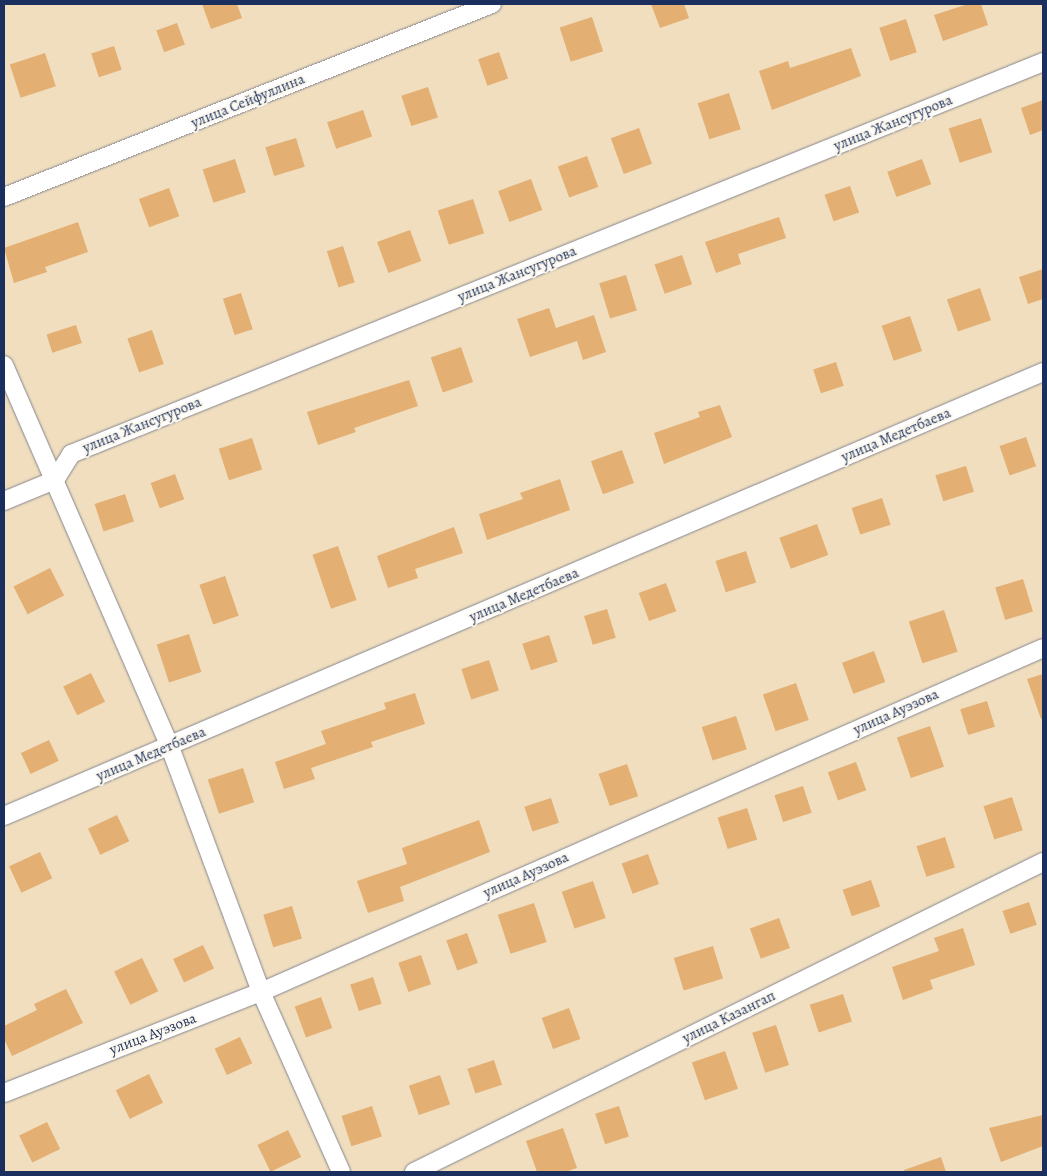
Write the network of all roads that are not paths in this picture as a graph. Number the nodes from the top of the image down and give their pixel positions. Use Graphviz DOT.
graph roads {
  1 [pos="492,4"];
  2 [pos="1043,62"];
  3 [pos="4,197"];
  4 [pos="4,365"];
  5 [pos="1043,372"];
  6 [pos="55,480"];
  7 [pos="4,501"];
  8 [pos="1043,648"];
  9 [pos="170,746"];
  10 [pos="4,816"];
  11 [pos="1043,862"];
  12 [pos="261,992"];
  13 [pos="4,1093"];
  14 [pos="341,1172"];
  15 [pos="414,1172"];
  1 -- 3 [label="street, улица Сейфуллина"];
  2 -- 6 [label="street, улица Жансугурова"];
  4 -- 6 [label="street"];
  5 -- 9 [label="street, улица Медетбаева"];
  6 -- 7 [label="street"];
  6 -- 9 [label="street"];
  8 -- 12 [label="street, улица Ауэзова"];
  9 -- 10 [label="street, улица Медетбаева"];
  9 -- 12 [label="street"];
  11 -- 15 [label="street, улица Казангап"];
  12 -- 13 [label="street, улица Ауэзова"];
  12 -- 14 [label="street"];
}
